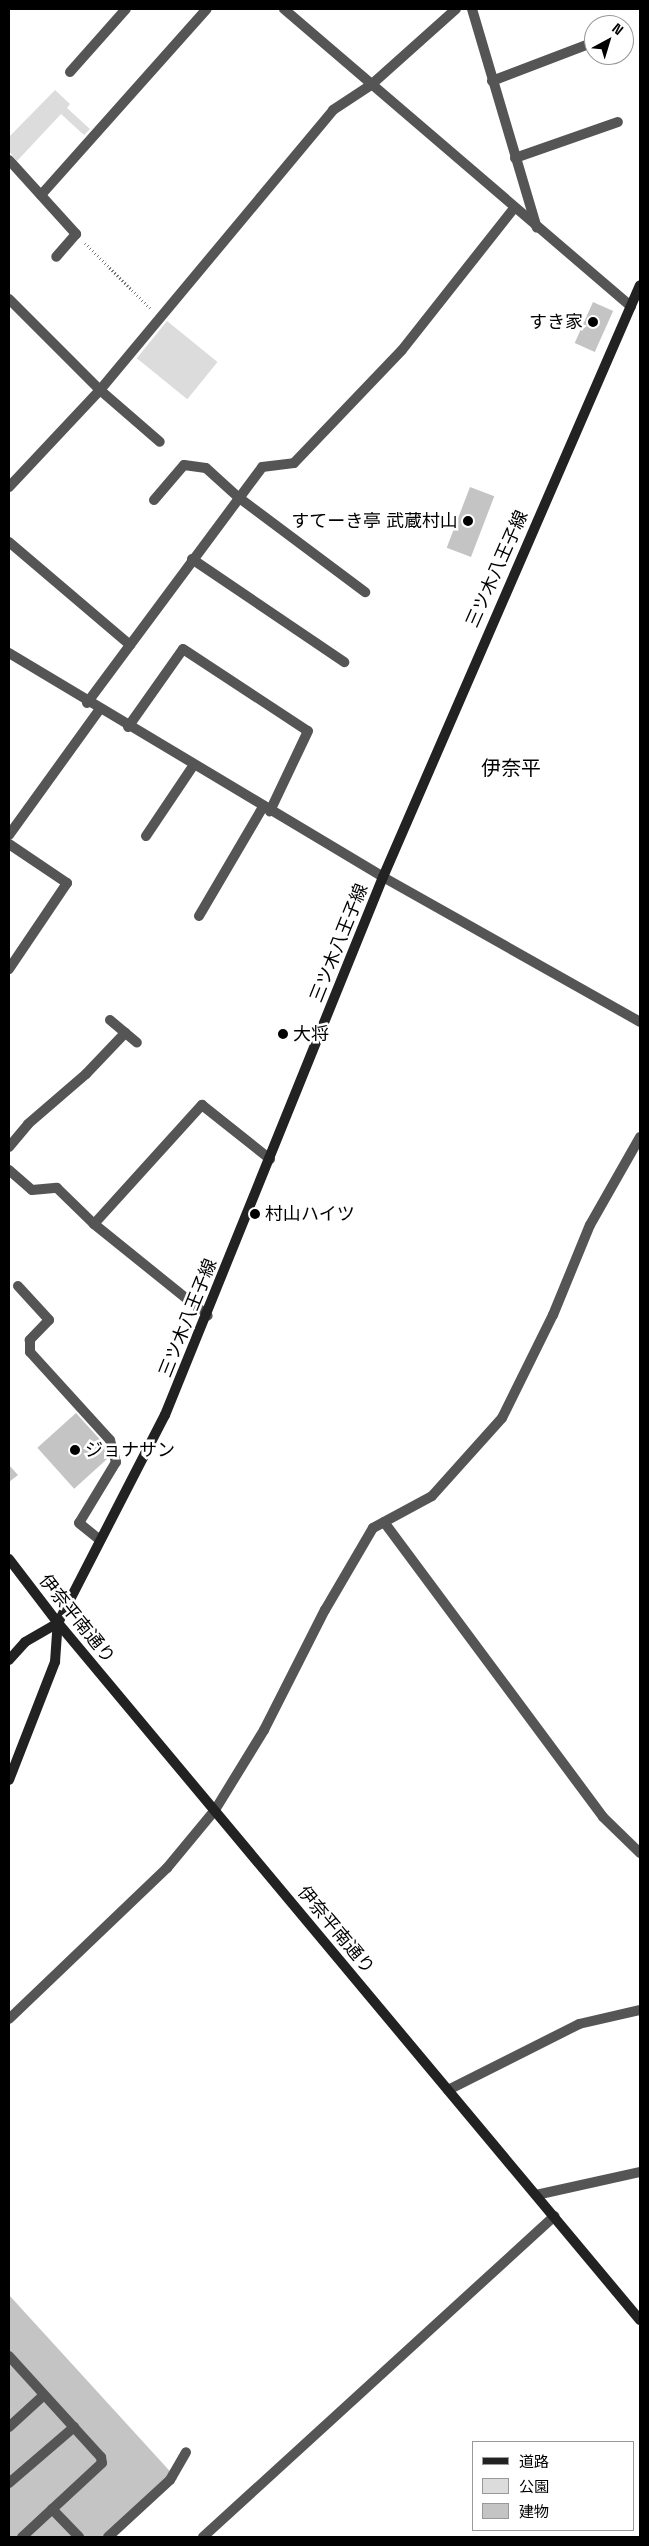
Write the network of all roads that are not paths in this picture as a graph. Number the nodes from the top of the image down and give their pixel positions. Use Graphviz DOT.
graph roads {
  1 [pos="126,9"];
  2 [pos="207,9"];
  3 [pos="284,9"];
  4 [pos="456,9"];
  5 [pos="472,9"];
  6 [pos="584,46"];
  7 [pos="70,72"];
  8 [pos="492,81"];
  9 [pos="371,85"];
  10 [pos="618,122"];
  11 [pos="514,158"];
  12 [pos="9,160"];
  13 [pos="41,196"];
  14 [pos="514,208"];
  15 [pos="538,229"];
  16 [pos="56,257"];
  17 [pos="640,285"];
  18 [pos="9,299"];
  19 [pos="631,306"];
  20 [pos="640,314"];
  21 [pos="100,390"];
  22 [pos="160,442"];
  23 [pos="9,487"];
  24 [pos="238,497"];
  25 [pos="154,500"];
  26 [pos="9,542"];
  27 [pos="192,560"];
  28 [pos="365,592"];
  29 [pos="130,645"];
  30 [pos="9,653"];
  31 [pos="344,662"];
  32 [pos="87,703"];
  33 [pos="99,710"];
  34 [pos="128,728"];
  35 [pos="192,766"];
  36 [pos="267,809"];
  37 [pos="9,835"];
  38 [pos="146,836"];
  39 [pos="9,844"];
  40 [pos="383,877"];
  41 [pos="199,916"];
  42 [pos="9,969"];
  43 [pos="110,1020"];
  44 [pos="640,1022"];
  45 [pos="125,1033"];
  46 [pos="137,1044"];
  47 [pos="640,1137"];
  48 [pos="9,1147"];
  49 [pos="270,1159"];
  50 [pos="9,1170"];
  51 [pos="94,1224"];
  52 [pos="18,1286"];
  53 [pos="208,1316"];
  54 [pos="384,1522"];
  55 [pos="99,1539"];
  56 [pos="9,1559"];
  57 [pos="58,1623"];
  58 [pos="9,1660"];
  59 [pos="9,1780"];
  60 [pos="215,1810"];
  61 [pos="640,1853"];
  62 [pos="640,2010"];
  63 [pos="9,2019"];
  64 [pos="448,2090"];
  65 [pos="640,2172"];
  66 [pos="536,2195"];
  67 [pos="554,2216"];
  68 [pos="640,2320"];
  69 [pos="10,2359"];
  70 [pos="44,2395"];
  71 [pos="9,2427"];
  72 [pos="74,2427"];
  73 [pos="186,2452"];
  74 [pos="9,2483"];
  75 [pos="52,2510"];
  76 [pos="22,2537"];
  77 [pos="78,2537"];
  78 [pos="108,2537"];
  79 [pos="203,2537"];
  1 -- 7 [label="street"];
  2 -- 13 [label="street"];
  3 -- 9 [label="street"];
  4 -- 9 [label="street"];
  5 -- 8 [label="street"];
  6 -- 8 [label="street"];
  8 -- 11 [label="street"];
  9 -- 14 [label="street"];
  9 -- 21 [label="street"];
  10 -- 11 [label="street"];
  11 -- 15 [label="street"];
  12 -- 13 [label="street"];
  13 -- 16 [label="street"];
  14 -- 15 [label="street"];
  14 -- 24 [label="street"];
  15 -- 19 [label="street"];
  17 -- 19 [label="main road, 三ツ木八王子線"];
  18 -- 21 [label="street"];
  19 -- 20 [label="main road"];
  19 -- 40 [label="main road, 三ツ木八王子線"];
  21 -- 22 [label="street"];
  21 -- 23 [label="street"];
  24 -- 25 [label="street"];
  24 -- 27 [label="street"];
  24 -- 28 [label="street"];
  26 -- 29 [label="street"];
  27 -- 29 [label="street"];
  27 -- 31 [label="street"];
  29 -- 32 [label="street"];
  30 -- 32 [label="street"];
  32 -- 33 [label="street"];
  33 -- 34 [label="street"];
  33 -- 37 [label="street"];
  34 -- 35 [label="street"];
  34 -- 36 [label="street"];
  35 -- 36 [label="street"];
  35 -- 38 [label="street"];
  36 -- 40 [label="street"];
  36 -- 41 [label="street"];
  39 -- 42 [label="street"];
  40 -- 44 [label="street"];
  40 -- 49 [label="main road, 三ツ木八王子線"];
  43 -- 45 [label="street"];
  45 -- 46 [label="street"];
  45 -- 48 [label="street"];
  47 -- 54 [label="street"];
  49 -- 51 [label="street"];
  49 -- 53 [label="main road, 三ツ木八王子線"];
  50 -- 51 [label="street"];
  51 -- 53 [label="street"];
  52 -- 55 [label="street"];
  53 -- 55 [label="main road, 三ツ木八王子線"];
  54 -- 60 [label="street"];
  54 -- 61 [label="street"];
  55 -- 57 [label="main road, 三ツ木八王子線"];
  56 -- 57 [label="main road, 伊奈平南通り"];
  57 -- 58 [label="main road"];
  57 -- 59 [label="main road, 三ツ木八王子線"];
  57 -- 60 [label="main road, 伊奈平南通り"];
  60 -- 63 [label="street"];
  60 -- 64 [label="main road, 伊奈平南通り"];
  62 -- 64 [label="street"];
  64 -- 66 [label="main road, 伊奈平南通り"];
  65 -- 66 [label="street"];
  66 -- 67 [label="main road, 伊奈平南通り"];
  67 -- 68 [label="main road, 伊奈平南通り"];
  67 -- 79 [label="street"];
  69 -- 70 [label="street"];
  70 -- 71 [label="street"];
  70 -- 72 [label="street"];
  72 -- 74 [label="street"];
  72 -- 75 [label="street"];
  73 -- 78 [label="street"];
  75 -- 76 [label="street"];
  75 -- 77 [label="street"];
}
